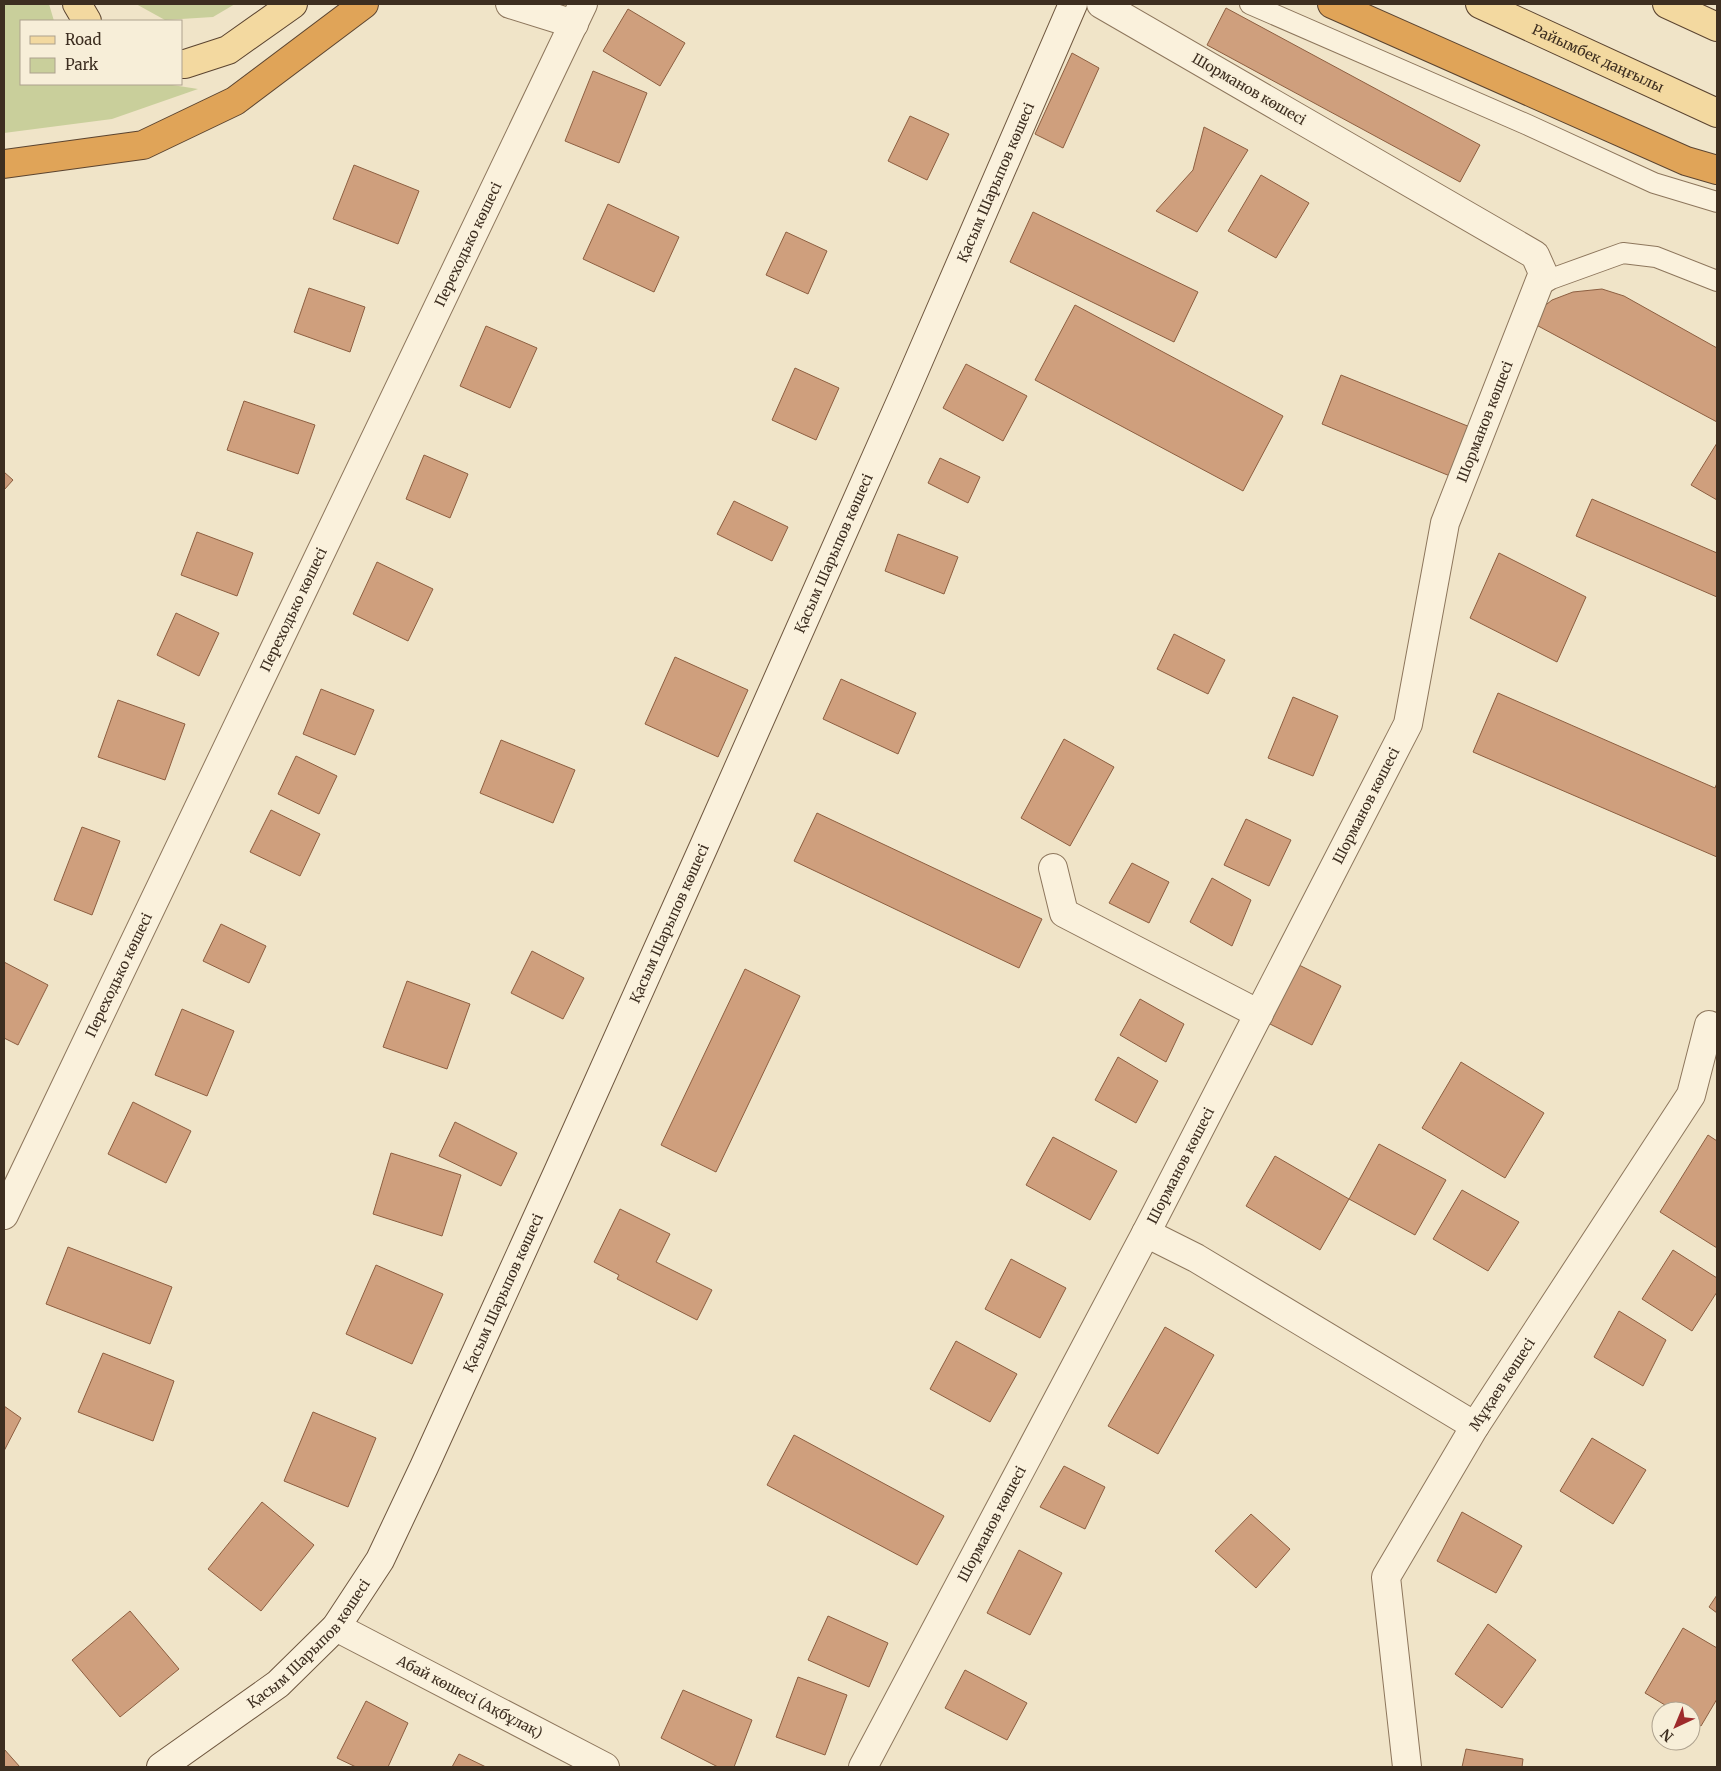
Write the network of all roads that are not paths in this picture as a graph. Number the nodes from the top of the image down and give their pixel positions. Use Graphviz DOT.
graph roads {
  1 [pos="77,4"];
  2 [pos="293,4"];
  3 [pos="364,4"];
  4 [pos="510,4"];
  5 [pos="1073,4"];
  6 [pos="1101,4"];
  7 [pos="1250,4"];
  8 [pos="1332,4"];
  9 [pos="1480,4"];
  10 [pos="1667,4"];
  11 [pos="579,14"];
  12 [pos="87,20"];
  13 [pos="1717,27"];
  14 [pos="182,64"];
  15 [pos="1717,113"];
  16 [pos="4,164"];
  17 [pos="1717,170"];
  18 [pos="1717,202"];
  19 [pos="1717,281"];
  20 [pos="1536,288"];
  21 [pos="1053,868"];
  22 [pos="1259,1014"];
  23 [pos="1709,1026"];
  24 [pos="4,1216"];
  25 [pos="1146,1233"];
  26 [pos="1475,1426"];
  27 [pos="336,1627"];
  28 [pos="161,1767"];
  29 [pos="605,1767"];
  30 [pos="863,1767"];
  31 [pos="1407,1767"];
  1 -- 12 [label="main road"];
  2 -- 14 [label="main road"];
  3 -- 16 [label="highway"];
  4 -- 11 [label="street"];
  5 -- 27 [label="street, Қасым Шарыпов көшесі"];
  6 -- 20 [label="street, Шорманов көшесі"];
  7 -- 18 [label="lane"];
  8 -- 17 [label="highway"];
  9 -- 15 [label="main road, Райымбек даңғылы"];
  10 -- 13 [label="main road"];
  11 -- 24 [label="street, Переходько көшесі"];
  19 -- 20 [label="lane"];
  20 -- 22 [label="street, Шорманов көшесі"];
  21 -- 22 [label="street"];
  22 -- 25 [label="street, Шорманов көшесі"];
  23 -- 26 [label="street, Мұқаев көшесі"];
  25 -- 26 [label="street"];
  25 -- 30 [label="street, Шорманов көшесі"];
  26 -- 31 [label="street, Мұқаев көшесі"];
  27 -- 28 [label="street, Қасым Шарыпов көшесі"];
  27 -- 29 [label="street, Абай көшесі (Ақбұлақ)"];
}
